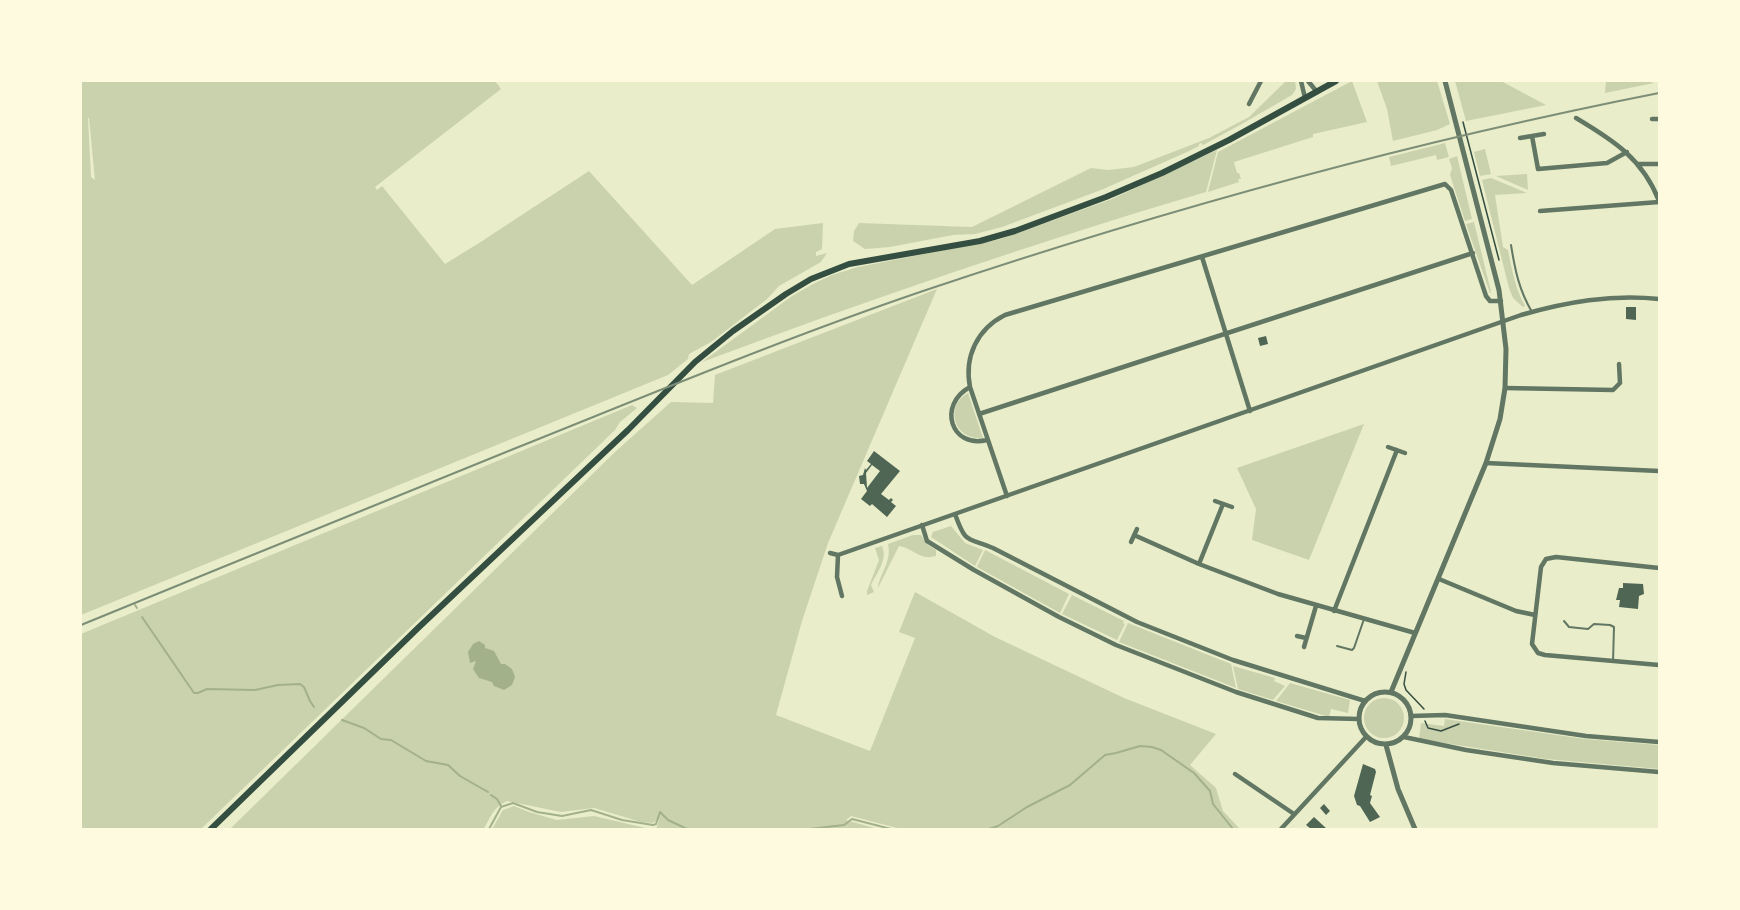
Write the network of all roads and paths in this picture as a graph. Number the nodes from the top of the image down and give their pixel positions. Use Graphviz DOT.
graph roads {
  1 [pos="1261,81"];
  2 [pos="1301,81"];
  3 [pos="1308,81"];
  4 [pos="1336,81"];
  5 [pos="1445,81"];
  6 [pos="1317,92"];
  7 [pos="1305,98"];
  8 [pos="1249,104"];
  9 [pos="1461,116"];
  10 [pos="1576,118"];
  11 [pos="1652,119"];
  12 [pos="1659,119"];
  13 [pos="1544,134"];
  14 [pos="1532,136"];
  15 [pos="1520,138"];
  16 [pos="1627,152"];
  17 [pos="1470,160"];
  18 [pos="1637,164"];
  19 [pos="1659,164"];
  20 [pos="1659,201"];
  21 [pos="1540,211"];
  22 [pos="1511,245"];
  23 [pos="1473,253"];
  24 [pos="1202,257"];
  25 [pos="1499,263"];
  26 [pos="1659,299"];
  27 [pos="1501,301"];
  28 [pos="1532,312"];
  29 [pos="1504,321"];
  30 [pos="1225,334"];
  31 [pos="1619,364"];
  32 [pos="970,387"];
  33 [pos="1504,388"];
  34 [pos="1250,411"];
  35 [pos="979,414"];
  36 [pos="987,440"];
  37 [pos="1388,447"];
  38 [pos="1397,450"];
  39 [pos="1405,453"];
  40 [pos="1486,463"];
  41 [pos="1659,471"];
  42 [pos="1007,496"];
  43 [pos="1215,501"];
  44 [pos="1223,504"];
  45 [pos="1232,507"];
  46 [pos="955,514"];
  47 [pos="922,525"];
  48 [pos="1137,529"];
  49 [pos="1134,536"];
  50 [pos="1131,542"];
  51 [pos="830,553"];
  52 [pos="838,555"];
  53 [pos="1199,564"];
  54 [pos="1659,568"];
  55 [pos="1439,579"];
  56 [pos="842,596"];
  57 [pos="1316,606"];
  58 [pos="1334,610"];
  59 [pos="1534,615"];
  60 [pos="1364,619"];
  61 [pos="1564,621"];
  62 [pos="1415,633"];
  63 [pos="1297,636"];
  64 [pos="1306,638"];
  65 [pos="1337,646"];
  66 [pos="1304,647"];
  67 [pos="1613,662"];
  68 [pos="1659,664"];
  69 [pos="1400,669"];
  70 [pos="1391,692"];
  71 [pos="1365,701"];
  72 [pos="1426,715"];
  73 [pos="1411,716"];
  74 [pos="1359,719"];
  75 [pos="1441,731"];
  76 [pos="1366,737"];
  77 [pos="1404,737"];
  78 [pos="1659,742"];
  79 [pos="1386,745"];
  80 [pos="1659,772"];
  81 [pos="1235,774"];
  82 [pos="1294,814"];
  83 [pos="211,829"];
  84 [pos="1281,829"];
  85 [pos="1415,829"];
  1 -- 8 [label="street"];
  2 -- 7 [label="street"];
  3 -- 6 [label="street"];
  4 -- 6 [label="main road"];
  5 -- 17 [label="street"];
  6 -- 7 [label="main road"];
  7 -- 83 [label="main road"];
  9 -- 17 [label="path"];
  10 -- 16 [label="street"];
  11 -- 12 [label="street"];
  13 -- 14 [label="street"];
  14 -- 15 [label="street"];
  14 -- 16 [label="street"];
  16 -- 18 [label="street"];
  17 -- 25 [label="path"];
  17 -- 27 [label="street"];
  18 -- 19 [label="street"];
  18 -- 20 [label="street"];
  20 -- 21 [label="street"];
  22 -- 28 [label="lane"];
  23 -- 24 [label="street"];
  23 -- 27 [label="street"];
  23 -- 30 [label="street"];
  24 -- 30 [label="street"];
  24 -- 32 [label="street"];
  26 -- 28 [label="street"];
  27 -- 29 [label="street"];
  28 -- 29 [label="street"];
  29 -- 33 [label="street"];
  29 -- 34 [label="street"];
  30 -- 34 [label="street"];
  30 -- 35 [label="street"];
  31 -- 33 [label="street"];
  32 -- 35 [label="street"];
  32 -- 36 [label="street"];
  33 -- 40 [label="street"];
  34 -- 42 [label="street"];
  35 -- 36 [label="street"];
  36 -- 42 [label="street"];
  37 -- 38 [label="street"];
  38 -- 39 [label="street"];
  38 -- 58 [label="street"];
  40 -- 41 [label="street"];
  40 -- 55 [label="street"];
  42 -- 46 [label="street"];
  43 -- 44 [label="street"];
  44 -- 45 [label="street"];
  44 -- 53 [label="street"];
  46 -- 47 [label="street"];
  46 -- 71 [label="street"];
  47 -- 52 [label="street"];
  47 -- 74 [label="street"];
  48 -- 49 [label="street"];
  49 -- 50 [label="street"];
  49 -- 53 [label="street"];
  51 -- 52 [label="street"];
  52 -- 56 [label="street"];
  53 -- 57 [label="street"];
  54 -- 59 [label="street"];
  55 -- 59 [label="street"];
  55 -- 62 [label="street"];
  57 -- 58 [label="street"];
  57 -- 64 [label="street"];
  58 -- 60 [label="street"];
  59 -- 67 [label="street"];
  60 -- 62 [label="street"];
  60 -- 65 [label="lane"];
  61 -- 67 [label="lane"];
  62 -- 69 [label="street"];
  63 -- 64 [label="street"];
  64 -- 66 [label="street"];
  67 -- 68 [label="street"];
  69 -- 70 [label="street"];
  69 -- 72 [label="path"];
  70 -- 71 [label="street"];
  70 -- 73 [label="street"];
  71 -- 74 [label="street"];
  72 -- 73 [label="street"];
  72 -- 75 [label="path"];
  72 -- 78 [label="street"];
  73 -- 77 [label="street"];
  74 -- 76 [label="street"];
  76 -- 79 [label="street"];
  76 -- 82 [label="street"];
  77 -- 79 [label="street"];
  77 -- 80 [label="street"];
  79 -- 85 [label="street"];
  81 -- 82 [label="street"];
  82 -- 84 [label="street"];
}
